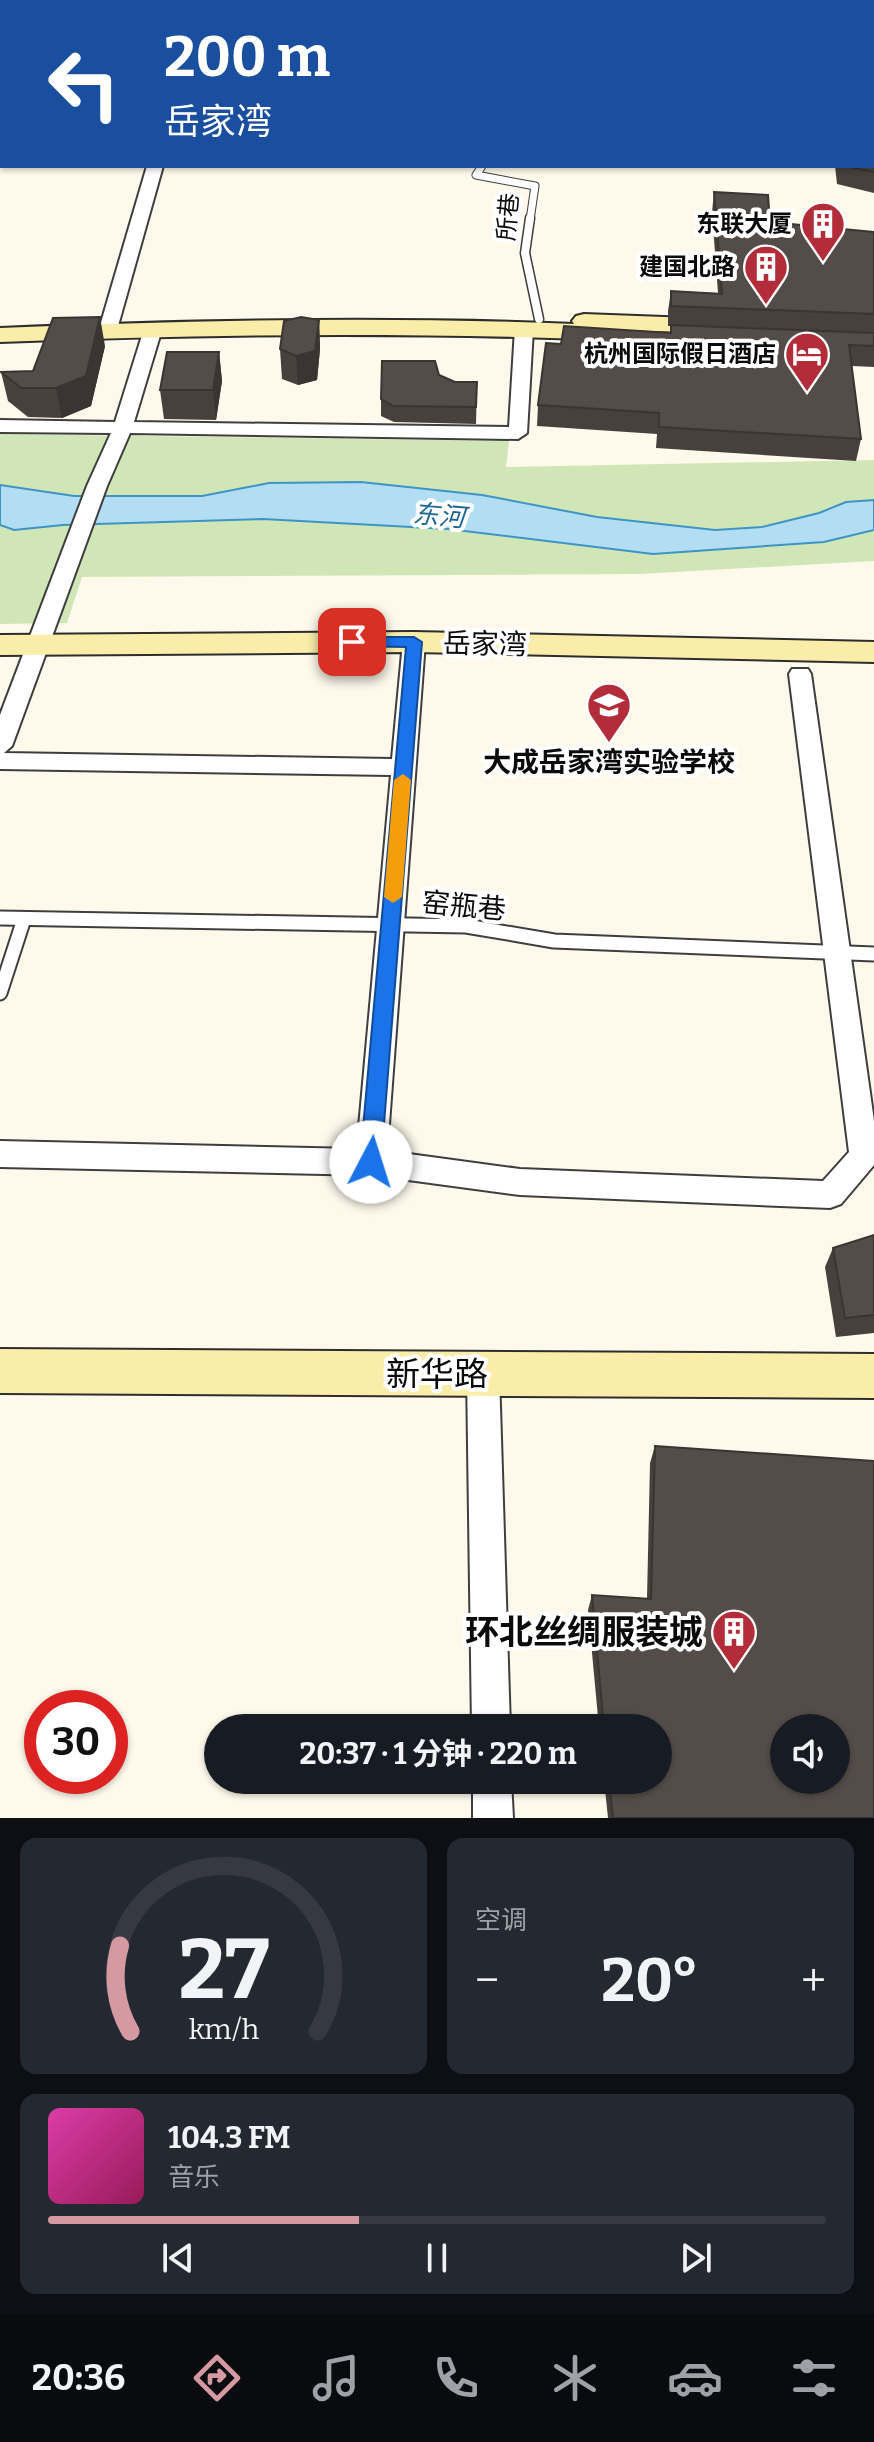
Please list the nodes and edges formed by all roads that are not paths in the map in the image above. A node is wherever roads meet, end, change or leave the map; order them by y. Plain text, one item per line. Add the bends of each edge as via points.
1 (154, 168) edge
2 (481, 168) edge
3 (0, 321) edge
4 (532, 324) junction
5 (108, 326) junction
6 (153, 329) junction
7 (739, 333) edge
8 (0, 335) edge
9 (0, 426) edge
10 (122, 429) junction
11 (414, 642) junction
12 (40, 643) junction
13 (0, 645) edge
14 (874, 652) edge
15 (800, 674) dead end
16 (0, 746) edge
17 (0, 761) edge
18 (404, 767) junction
19 (0, 918) edge
20 (24, 919) junction
21 (391, 925) junction
22 (837, 952) junction
23 (874, 954) edge
24 (0, 993) edge
25 (0, 1154) edge
26 (371, 1162) junction
27 (0, 1371) edge
28 (483, 1374) junction
29 (874, 1376) edge
30 (491, 1714) edge
31 (492, 1794) edge
32 (493, 1818) edge

1 - 5 street
2 - 4 lane, 所巷 via 476,175 535,186 525,253
3 - 5 main road
4 - 5 main road
4 - 6 main road
4 - 7 main road
4 - 10 street via 518,433
5 - 6 main road
5 - 8 main road
6 - 10 street
9 - 10 street
10 - 12 street
11 - 12 main road, 岳家湾
11 - 14 main road, 岳家湾
11 - 18 street
12 - 13 main road, 岳家湾
12 - 16 street
15 - 22 street
17 - 18 street
18 - 21 street
19 - 20 lane, 窑瓶巷
20 - 21 lane, 窑瓶巷
20 - 24 lane
21 - 22 lane, 窑瓶巷 via 466,926 554,941
21 - 26 street
22 - 23 lane, 窑瓶巷
22 - 26 street via 864,1155 830,1195 520,1182
25 - 26 street
27 - 28 main road, 新华路
28 - 29 main road, 新华路
28 - 30 street
31 - 32 street

